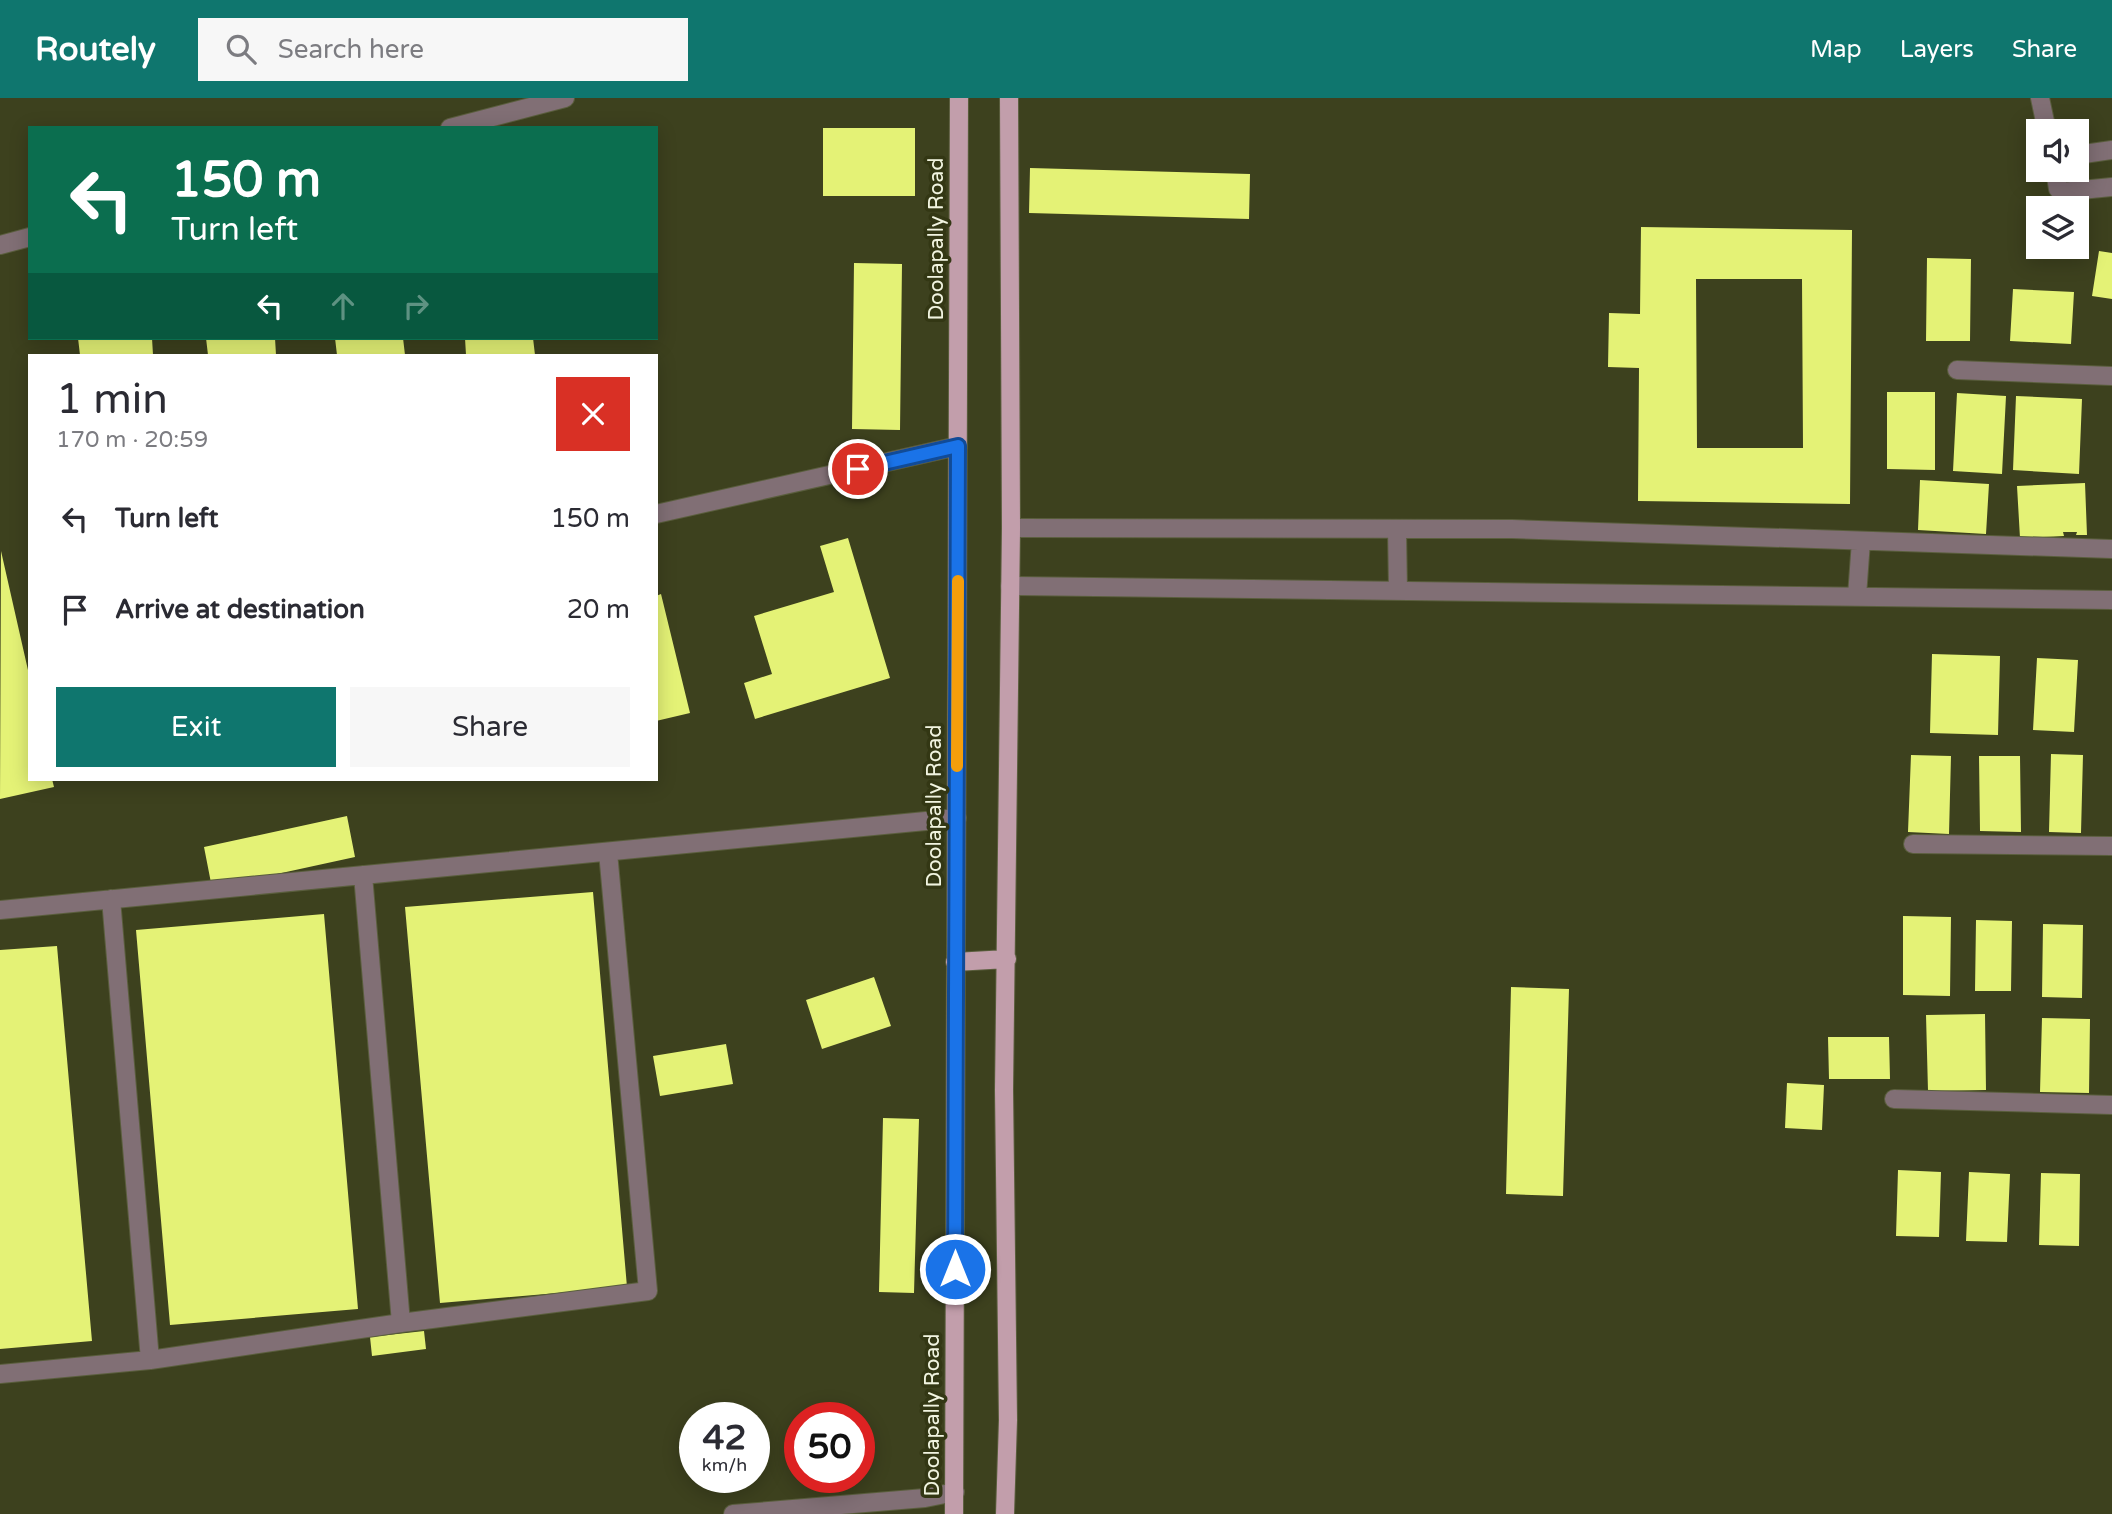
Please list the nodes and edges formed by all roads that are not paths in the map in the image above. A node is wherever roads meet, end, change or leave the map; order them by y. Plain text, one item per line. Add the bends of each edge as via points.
1 (565, 98) edge
2 (959, 98) edge
3 (1009, 98) edge
4 (2040, 98) edge
5 (2044, 119) edge
6 (458, 126) edge
7 (2112, 150) edge
8 (2089, 153) edge
9 (2057, 182) edge
10 (2112, 187) edge
11 (28, 238) edge
12 (0, 245) edge
13 (1957, 370) dead end
14 (2112, 376) edge
15 (958, 446) junction
16 (658, 514) edge
17 (1011, 528) junction
18 (1397, 529) junction
19 (1861, 541) junction
20 (2112, 549) edge
21 (1010, 586) junction
22 (1398, 591) junction
23 (1857, 596) junction
24 (2112, 600) edge
25 (957, 818) junction
26 (1913, 844) dead end
27 (2112, 846) edge
28 (608, 852) junction
29 (363, 875) junction
30 (111, 899) junction
31 (0, 909) edge
32 (1007, 960) junction
33 (955, 962) junction
34 (1894, 1099) dead end
35 (2112, 1105) edge
36 (401, 1323) junction
37 (150, 1360) junction
38 (0, 1374) edge
39 (955, 1492) junction
40 (733, 1514) edge
41 (954, 1514) edge
42 (1005, 1514) edge

1 - 6 street
2 - 15 main road, Doolapally Road
3 - 17 main road
4 - 5 street
7 - 8 street
9 - 10 street via 2061,192
11 - 12 street
13 - 14 street
15 - 16 street
15 - 25 main road, Doolapally Road
17 - 18 street
17 - 21 main road
18 - 19 street
18 - 22 street
19 - 20 street
19 - 23 street
21 - 22 street
21 - 32 main road
22 - 23 street
23 - 24 street
25 - 28 street
25 - 33 main road, Doolapally Road
26 - 27 street
28 - 29 street
28 - 36 street via 648,1291
29 - 30 street
29 - 36 street
30 - 31 street
30 - 37 street
32 - 33 main road
32 - 42 main road
33 - 39 main road, Doolapally Road
34 - 35 street
36 - 37 street
37 - 38 street
39 - 40 street
39 - 41 main road, Doolapally Road

